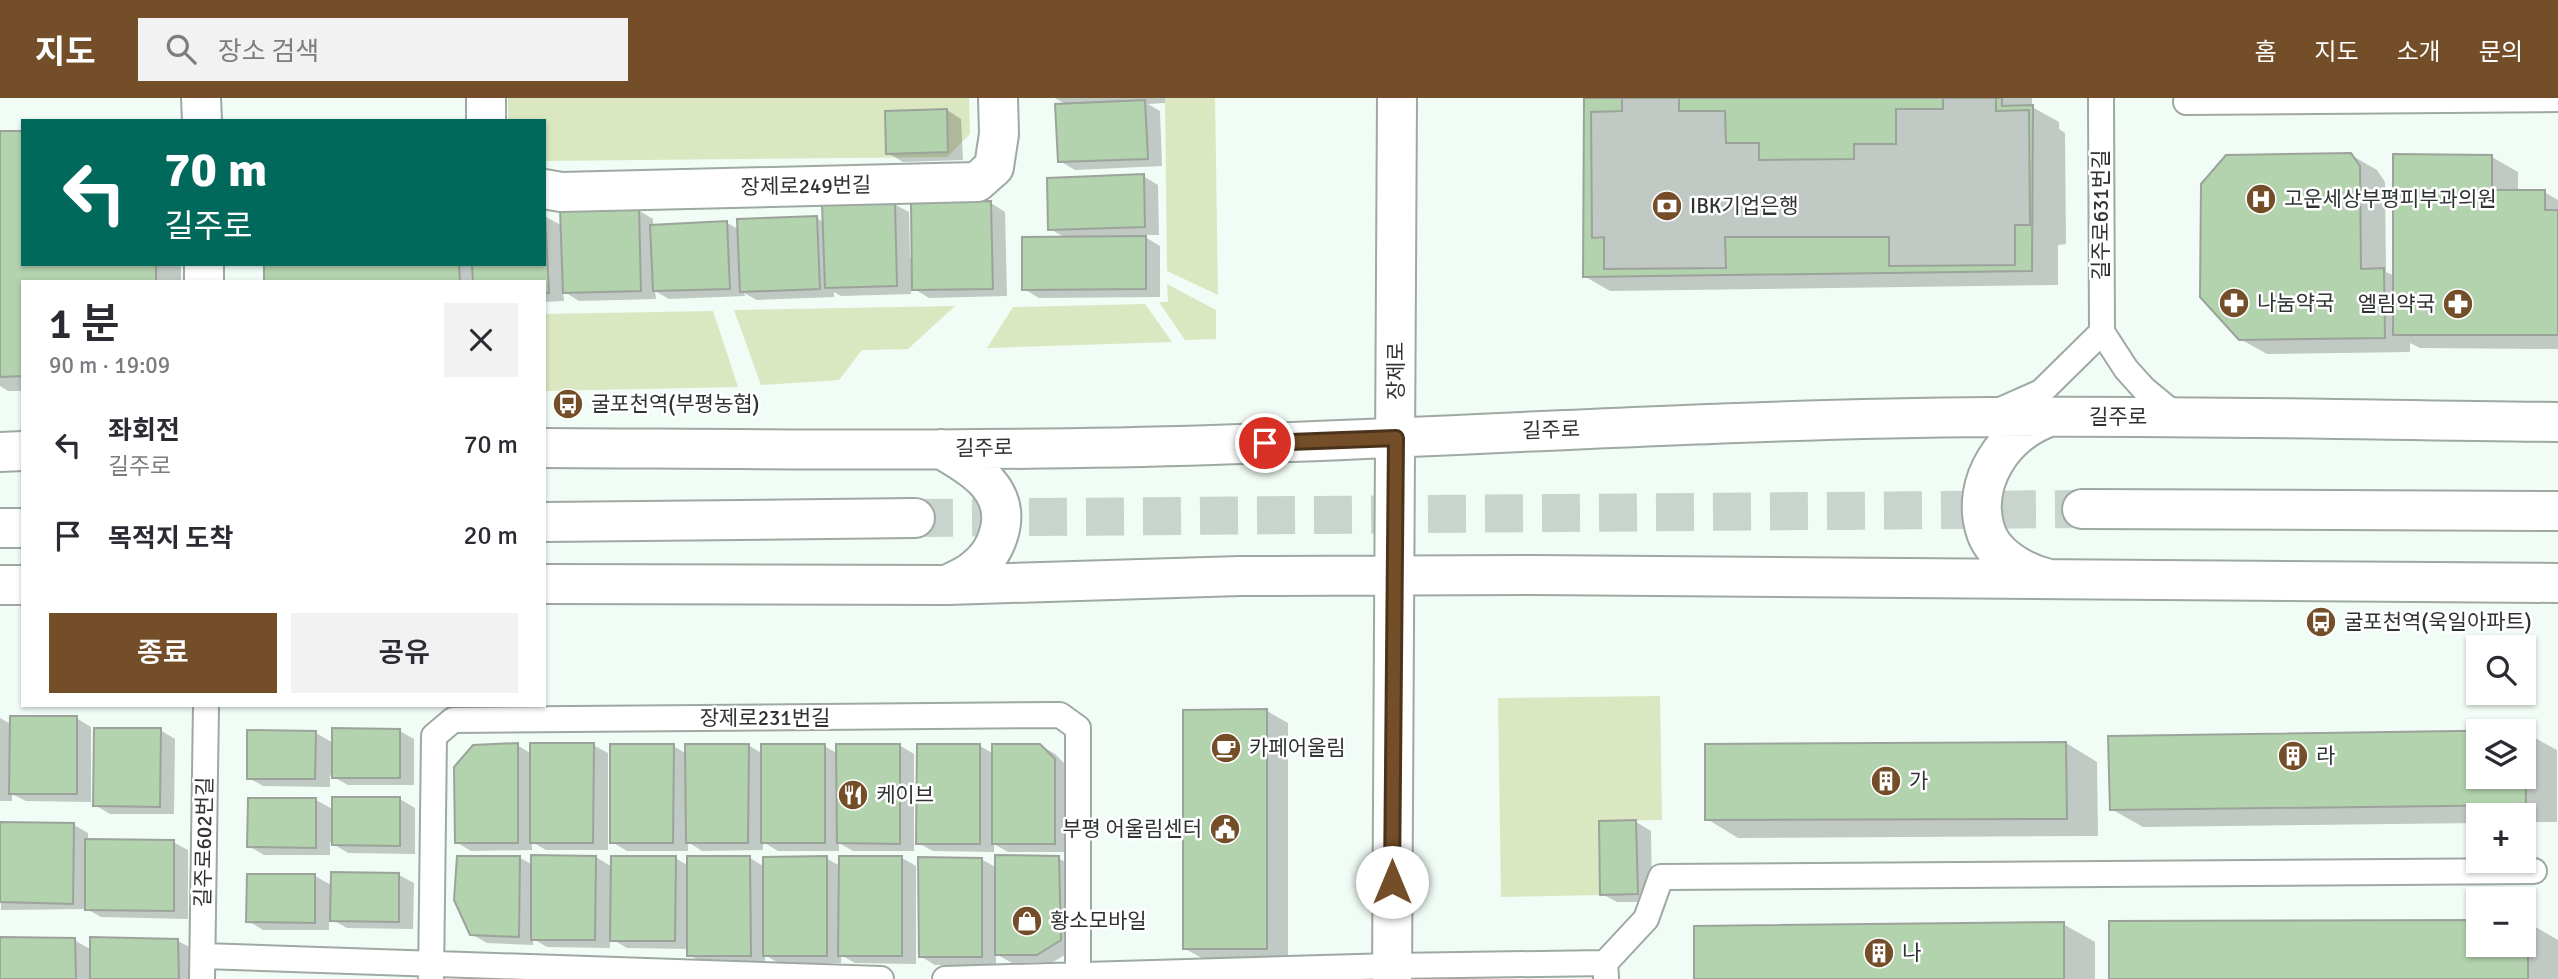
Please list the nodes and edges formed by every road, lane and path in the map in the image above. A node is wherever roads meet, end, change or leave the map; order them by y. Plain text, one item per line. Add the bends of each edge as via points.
1 (201, 98) edge
2 (486, 98) edge
3 (998, 98) edge
4 (1397, 98) edge
5 (2101, 98) edge
6 (2558, 99) edge
7 (2186, 102) dead end
8 (202, 119) edge
9 (485, 119) edge
10 (546, 189) edge
11 (2102, 332) junction
12 (2051, 416) junction
13 (1986, 417) junction
14 (2178, 417) junction
15 (2558, 422) edge
16 (1396, 438) junction
17 (546, 448) edge
18 (941, 449) junction
19 (21, 451) edge
20 (0, 452) edge
21 (2082, 509) tunnel mouth
22 (2558, 511) edge
23 (915, 517) tunnel mouth
24 (546, 522) edge
25 (0, 528) edge
26 (21, 528) edge
27 (1394, 576) junction
28 (2053, 580) junction
29 (2558, 583) edge
30 (546, 584) edge
31 (0, 585) edge
32 (21, 585) edge
33 (947, 585) junction
34 (206, 707) edge
35 (2466, 871) edge
36 (202, 967) edge
37 (432, 971) edge
38 (1606, 971) edge
39 (1392, 972) edge
40 (736, 976) edge
41 (1078, 977) edge
42 (881, 979) edge
43 (945, 979) edge

1 - 8 main road
2 - 9 main road
3 - 10 main road, 장제로249번길 via 994,167 977,182
4 - 16 main road, 장제로
5 - 11 lane, 길주로631번길
6 - 7 lane
11 - 13 lane via 2041,392
11 - 14 lane via 2126,369
12 - 13 main road, 길주로
12 - 14 main road, 길주로
12 - 28 main road via 2020,430 2002,449 1986,482 1983,509 1985,530 2000,553 2022,569
13 - 16 main road, 길주로
14 - 15 main road, 길주로
16 - 18 main road, 길주로
16 - 27 main road, 장제로
17 - 18 main road, 길주로
18 - 33 main road via 981,476 1001,505 993,552 974,570
19 - 20 main road
21 - 22 main road
23 - 24 main road
25 - 26 main road
27 - 28 main road
27 - 33 main road
27 - 39 main road, 장제로
28 - 29 main road
30 - 33 main road
31 - 32 main road
34 - 36 lane, 길주로602번길
35 - 38 lane via 1661,877 1646,919
36 - 37 lane
37 - 40 lane
37 - 41 lane, 장제로231번길 via 434,736 453,720 1060,715 1078,727
38 - 39 lane
39 - 41 lane
40 - 42 lane
41 - 43 lane

